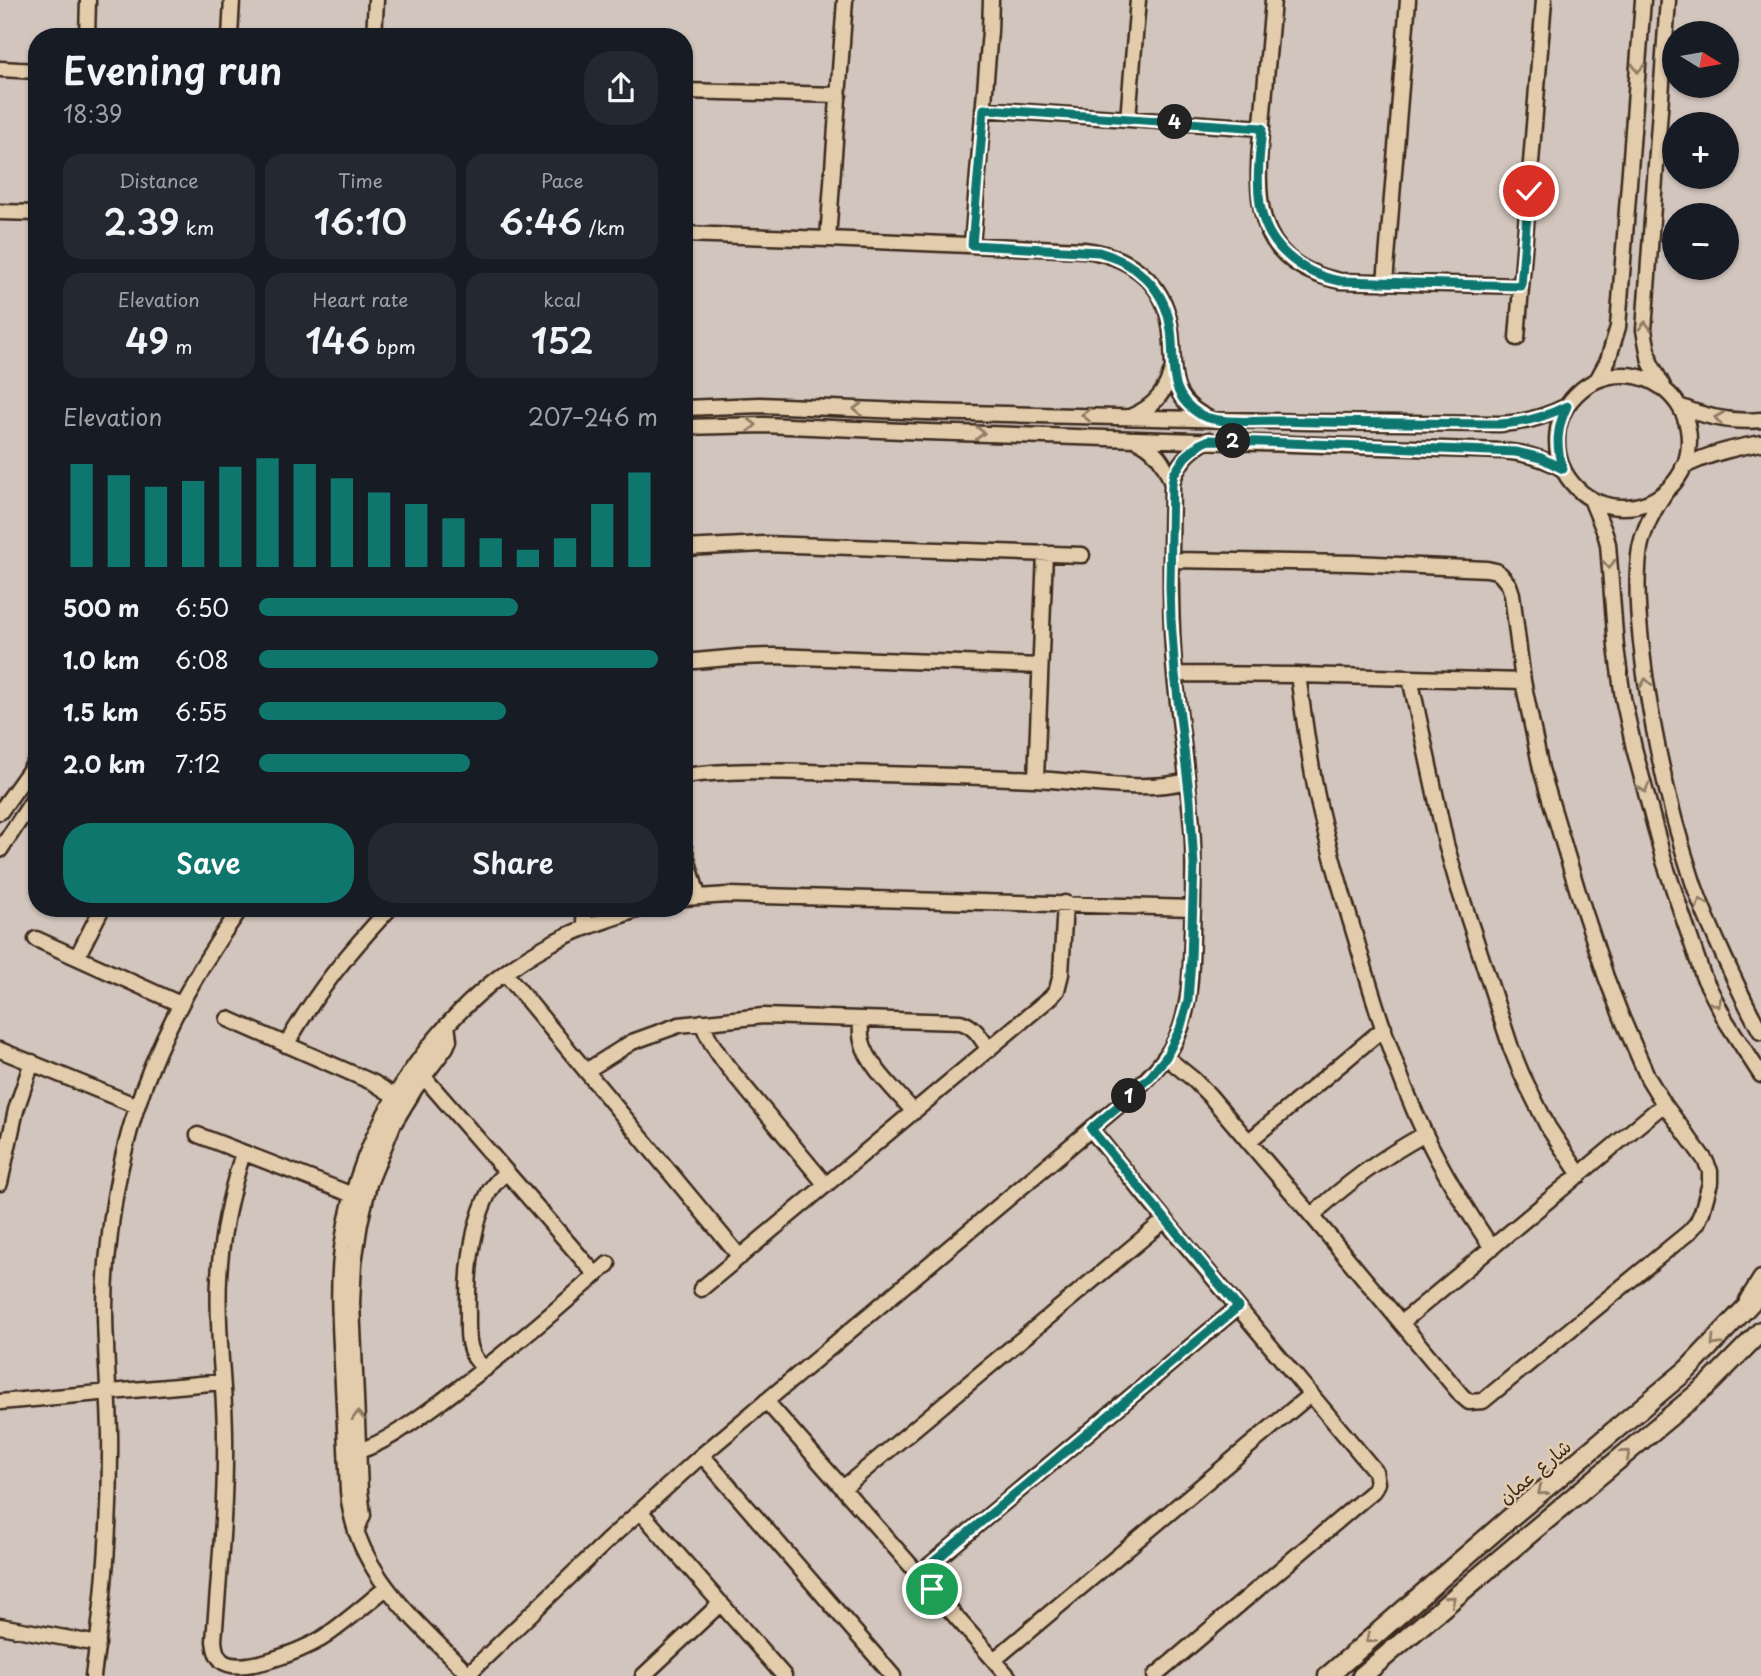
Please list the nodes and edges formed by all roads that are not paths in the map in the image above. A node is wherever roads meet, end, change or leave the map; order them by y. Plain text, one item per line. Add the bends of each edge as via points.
1 (88, 0) edge
2 (232, 0) edge
3 (376, 0) edge
4 (845, 0) edge
5 (991, 0) edge
6 (1138, 0) edge
7 (1273, 0) edge
8 (1408, 0) edge
9 (1544, 0) edge
10 (1643, 0) edge
11 (1668, 0) edge
12 (87, 28) edge
13 (230, 28) edge
14 (374, 28) edge
15 (0, 69) edge
16 (28, 71) edge
17 (693, 90) edge
18 (839, 95) junction
19 (984, 109) junction
20 (1128, 119) junction
21 (1262, 128) junction
22 (0, 212) edge
23 (28, 214) edge
24 (693, 234) edge
25 (828, 239) junction
26 (972, 245) junction
27 (1385, 283) junction
28 (1521, 286) junction
29 (1517, 338) dead end
30 (1172, 368) junction
31 (1597, 380) junction
32 (1665, 390) junction
33 (1567, 406) junction
34 (1679, 406) junction
35 (693, 408) edge
36 (1130, 416) junction
37 (1210, 419) junction
38 (1761, 420) edge
39 (693, 427) edge
40 (1130, 438) junction
41 (1209, 440) junction
42 (1761, 443) edge
43 (1683, 467) junction
44 (1563, 469) junction
45 (1172, 484) junction
46 (1666, 491) junction
47 (1591, 499) junction
48 (693, 548) edge
49 (1045, 553) junction
50 (1082, 555) dead end
51 (1171, 560) junction
52 (693, 661) edge
53 (1040, 666) junction
54 (1175, 674) junction
55 (1298, 675) junction
56 (1410, 678) junction
57 (1523, 681) junction
58 (28, 773) edge
59 (693, 775) edge
60 (1036, 779) junction
61 (1187, 781) junction
62 (28, 808) edge
63 (0, 812) edge
64 (0, 850) edge
65 (693, 897) edge
66 (1065, 903) junction
67 (1193, 908) junction
68 (97, 917) edge
69 (234, 917) edge
70 (382, 917) edge
71 (584, 917) edge
72 (616, 917) edge
73 (587, 927) junction
74 (36, 939) dead end
75 (77, 957) junction
76 (505, 974) junction
77 (180, 1004) junction
78 (228, 1019) dead end
79 (861, 1019) junction
80 (702, 1022) junction
81 (447, 1025) junction
82 (1384, 1028) junction
83 (1761, 1032) edge
84 (286, 1045) junction
85 (0, 1050) edge
86 (989, 1050) junction
87 (1166, 1057) junction
88 (32, 1062) junction
89 (586, 1071) junction
90 (1761, 1075) edge
91 (423, 1076) junction
92 (396, 1097) junction
93 (1664, 1104) junction
94 (137, 1105) junction
95 (914, 1112) junction
96 (1091, 1129) junction
97 (1425, 1134) junction
98 (198, 1135) dead end
99 (1249, 1141) junction
100 (243, 1153) junction
101 (506, 1172) junction
102 (1580, 1175) junction
103 (0, 1184) edge
104 (826, 1185) junction
105 (353, 1195) junction
106 (1311, 1216) junction
107 (1165, 1220) junction
108 (1492, 1248) junction
109 (740, 1257) junction
110 (608, 1264) dead end
111 (596, 1275) junction
112 (1761, 1278) edge
113 (701, 1289) dead end
114 (1761, 1292) edge
115 (1238, 1307) junction
116 (1739, 1317) junction
117 (1401, 1323) junction
118 (1761, 1331) edge
119 (485, 1369) junction
120 (222, 1382) junction
121 (109, 1393) junction
122 (1311, 1394) junction
123 (766, 1401) junction
124 (0, 1402) edge
125 (359, 1451) junction
126 (702, 1455) junction
127 (843, 1488) junction
128 (640, 1511) junction
129 (356, 1532) junction
130 (919, 1574) junction
131 (386, 1588) junction
132 (720, 1603) junction
133 (0, 1626) edge
134 (98, 1644) junction
135 (994, 1660) junction
136 (467, 1675) edge
137 (93, 1676) edge
138 (643, 1676) edge
139 (784, 1676) edge
140 (893, 1676) edge
141 (1008, 1676) edge
142 (1155, 1676) edge
143 (1328, 1676) edge
144 (1362, 1676) edge

1 - 12 street
2 - 13 street
3 - 14 street
4 - 18 street
5 - 19 street
6 - 20 street
7 - 21 street
8 - 27 street
9 - 28 street
10 -> 31 street via 1618,327
32 -> 11 street via 1650,362 1644,331
15 - 16 street
17 - 18 street
18 - 25 street
19 - 20 street
19 - 26 street
20 - 21 street
21 - 27 street via 1260,206 1264,222 1282,250 1323,278
22 - 23 street
24 - 25 street
25 - 26 street
26 - 30 street via 1084,250 1127,263 1150,282 1166,309
27 - 28 street
28 - 29 street
30 - 36 street via 1154,403
30 - 37 street via 1174,382 1188,405
31 - 32 street via 1632,375
31 - 33 street
32 - 34 street
33 - 37 street via 1528,421 1507,423
33 - 44 street via 1558,430
38 -> 34 street via 1717,418
34 - 43 street via 1689,443
36 -> 35 street via 760,405
36 - 37 street
39 -> 40 street via 764,425
40 - 41 street
40 - 45 street via 1154,451
41 - 44 street via 1516,452
41 - 45 street via 1185,457
42 - 43 street via 1713,453
43 - 46 street
44 - 47 street
45 - 51 street
46 - 47 street via 1630,506 1610,506
83 -> 46 street via 1693,883 1655,740 1641,640 1639,558 1650,518
47 -> 90 street via 1608,544 1625,710 1664,861 1703,976
48 - 49 street via 764,544
49 - 50 street
49 - 53 street
51 - 54 street
51 - 57 street via 1492,569 1505,579 1512,594
52 - 53 street via 774,656
53 - 60 street
54 - 55 street
54 - 61 street
55 - 56 street
55 - 82 street via 1324,828
56 - 57 street
56 - 102 street via 1446,844 1511,1048 1548,1127
57 - 93 street via 1541,769 1591,936 1644,1070
58 - 63 street
59 - 60 street via 777,770
60 - 61 street via 1146,786
61 - 67 street
62 - 64 street
65 - 66 street
66 - 67 street
66 - 86 street via 1062,974 1057,990
67 - 87 street via 1188,1001
68 - 75 street
69 - 77 street
70 - 84 street via 323,986
71 - 73 street
72 - 73 street
73 - 76 street
74 - 75 street
75 - 77 street
76 - 81 street
76 - 89 street
77 - 94 street
78 - 84 street
79 - 80 street via 763,1016
79 - 86 street via 960,1022 971,1026
79 - 95 street via 866,1052
80 - 89 street via 655,1033
80 - 104 street via 728,1067
81 - 91 street via 449,1040
81 - 92 street
82 - 97 street
82 - 99 street
84 - 92 street
85 - 88 street
86 - 95 street
87 - 96 street
87 - 99 street via 1209,1095
88 - 94 street
88 - 103 street
89 - 109 street
91 - 101 street
125 -> 91 street via 352,1303 356,1243 376,1165
92 - 105 street
93 - 102 street
93 - 117 street via 1710,1171 1702,1212 1689,1232 1483,1401 1469,1402 1462,1396
94 - 121 street via 108,1243
95 - 104 street
96 - 107 street
96 - 123 street
97 - 106 street via 1365,1170
97 - 108 street
98 - 100 street
99 - 106 street
100 - 105 street
100 - 120 street via 231,1191 219,1279
101 - 111 street
101 - 119 street via 489,1191 469,1268 468,1338 475,1360
102 - 108 street
104 - 109 street
105 - 129 street via 342,1248 339,1301 349,1503
106 - 117 street
107 - 115 street
107 - 127 street
108 - 117 street
109 - 113 street
110 - 111 street
111 - 119 street
112 - 116 street
114 - 116 main road, شارع عمان
115 - 122 street
115 - 130 street
116 -> 143 main road, شارع عمان via 1688,1368
144 -> 118 main road via 1710,1383
119 - 125 street via 396,1434
120 - 121 street
120 - 131 street via 225,1485 214,1641 220,1660 247,1665 285,1656 336,1628
121 - 124 street
121 - 134 street via 106,1570
122 - 135 street
122 - 142 street via 1375,1471 1375,1487
123 - 126 street
123 - 127 street
125 - 129 street via 363,1515
126 - 128 street
126 - 140 street
127 - 130 street
128 - 132 street
128 - 136 street
129 - 131 street
130 - 135 street
131 - 136 street
132 - 138 street
132 - 139 street
133 - 134 street
134 - 137 street
135 - 141 street

